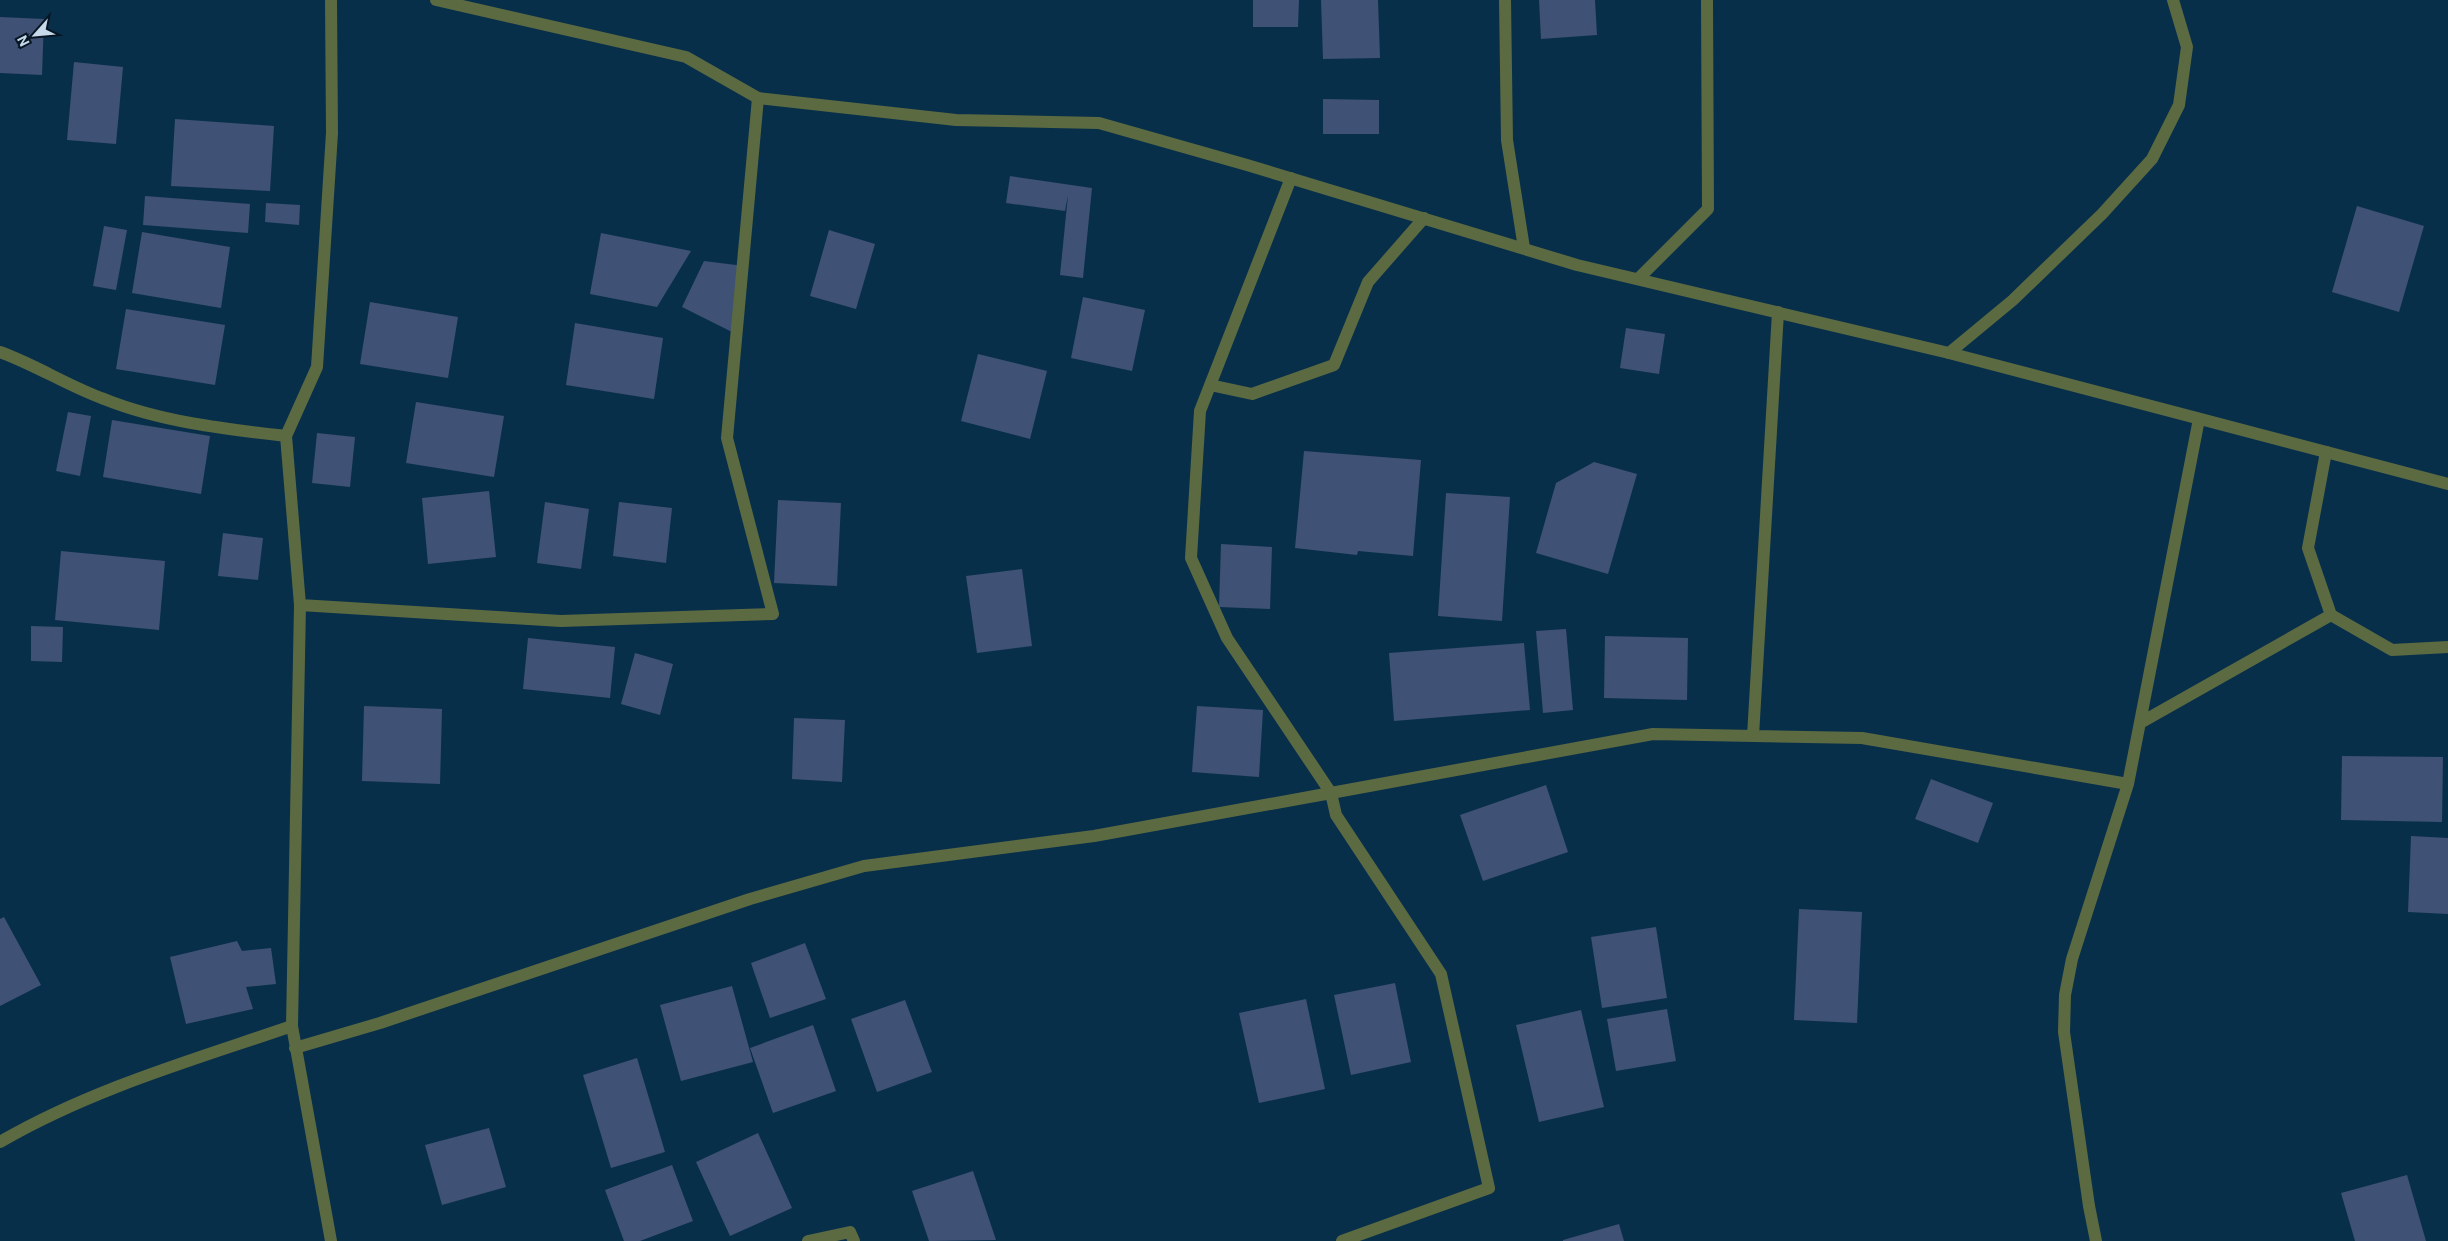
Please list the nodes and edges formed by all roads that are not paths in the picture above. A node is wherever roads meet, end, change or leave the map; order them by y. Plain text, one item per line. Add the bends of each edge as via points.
1 (331, 0) edge
2 (436, 0) edge
3 (1505, 0) edge
4 (1707, 0) edge
5 (2172, 0) edge
6 (758, 98) junction
7 (1291, 178) junction
8 (1424, 218) junction
9 (1524, 248) junction
10 (1638, 279) junction
11 (1778, 312) junction
12 (0, 352) edge
13 (1949, 353) junction
14 (1210, 385) junction
15 (2199, 419) junction
16 (286, 436) junction
17 (2326, 452) junction
18 (2448, 484) edge
19 (300, 605) junction
20 (2331, 615) junction
21 (2448, 647) edge
22 (2140, 723) junction
23 (1753, 736) junction
24 (2128, 784) junction
25 (1332, 794) junction
26 (292, 1026) junction
27 (295, 1048) junction
28 (0, 1142) edge
29 (331, 1241) edge
30 (808, 1241) edge
31 (854, 1241) edge
32 (1342, 1241) edge
33 (2096, 1241) edge

1 - 16 street via 332,133 317,367
2 - 6 street via 686,57
3 - 9 street via 1507,140
4 - 10 street via 1708,209
5 - 13 street via 2187,48 2179,105 2152,159 2102,214 2013,300
6 - 7 street via 956,120 1099,123
6 - 19 street via 727,438 773,614 561,621
7 - 8 street
7 - 14 street
8 - 9 street
8 - 14 street via 1368,282 1334,365 1252,394
9 - 10 street
10 - 11 street
11 - 13 street
11 - 23 street
12 - 16 street via 104,399 171,419
13 - 15 street
14 - 25 street via 1200,411 1191,558 1227,638
15 - 17 street
15 - 22 street
16 - 19 street
17 - 18 street
17 - 20 street via 2308,548
19 - 26 street
20 - 21 street via 2392,650
20 - 22 street
22 - 24 street
23 - 24 street via 1862,738
23 - 25 street via 1653,734
24 - 33 street via 2072,959 2065,995 2064,1032
25 - 27 street via 1094,836 864,866 750,899 389,1020
25 - 32 street via 1336,815 1441,974 1488,1188
26 - 27 street
26 - 28 street via 117,1086 41,1118
27 - 29 street
30 - 31 street via 850,1232

